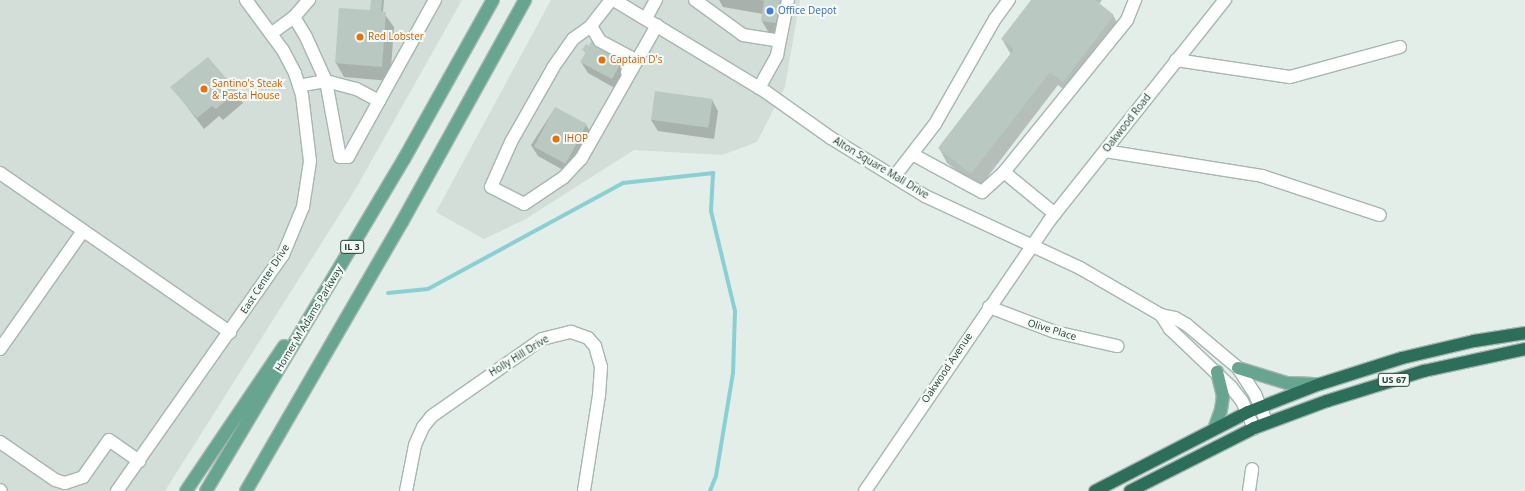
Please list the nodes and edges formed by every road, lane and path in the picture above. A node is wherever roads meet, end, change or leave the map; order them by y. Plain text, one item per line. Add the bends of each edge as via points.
1 (246, 0) edge
2 (309, 0) edge
3 (435, 0) edge
4 (487, 0) edge
5 (493, 0) edge
6 (525, 0) edge
7 (534, 0) edge
8 (613, 0) edge
9 (656, 0) edge
10 (695, 0) edge
11 (788, 0) edge
12 (1009, 0) edge
13 (1135, 0) edge
14 (1225, 0) edge
15 (294, 17) junction
16 (646, 18) junction
17 (481, 22) junction
18 (657, 25) junction
19 (591, 26) junction
20 (272, 33) junction
21 (506, 34) junction
22 (780, 41) junction
23 (1400, 47) dead end
24 (1176, 60) junction
25 (326, 81) junction
26 (299, 86) junction
27 (759, 88) junction
28 (619, 92) junction
29 (379, 101) junction
30 (1104, 151) junction
31 (912, 154) junction
32 (404, 159) junction
33 (1004, 172) junction
34 (0, 173) edge
35 (894, 177) junction
36 (1055, 214) junction
37 (1380, 216) dead end
38 (83, 231) junction
39 (1033, 248) junction
40 (989, 307) junction
41 (1161, 315) junction
42 (230, 332) junction
43 (1525, 333) edge
44 (1117, 346) dead end
45 (0, 349) edge
46 (1525, 349) edge
47 (1238, 368) junction
48 (1217, 372) junction
49 (1320, 384) junction
50 (1261, 406) junction
51 (1248, 412) junction
52 (1268, 423) junction
53 (1254, 428) junction
54 (1214, 429) junction
55 (0, 442) edge
56 (139, 461) junction
57 (1252, 469) dead end
58 (117, 491) edge
59 (186, 491) edge
60 (206, 491) edge
61 (246, 491) edge
62 (406, 491) edge
63 (584, 491) edge
64 (865, 491) edge
65 (1095, 491) edge
66 (1130, 491) edge
67 (1248, 491) edge

1 - 20 street, East Center Drive
2 - 15 street
3 - 29 street
4 - 17 main road
5 - 17 main road, Homer M Adams Parkway / IL 3
6 - 21 main road
7 - 21 main road
8 - 16 street, Alton Square Mall Drive
8 - 19 street
9 - 16 street
10 - 22 street via 743,35
11 - 22 street
12 - 31 street via 935,124
13 - 33 street via 1127,20
14 - 24 street, Oakwood Road
15 - 20 street
15 - 25 street
16 - 18 street, Alton Square Mall Drive
17 - 32 main road, Homer M Adams Parkway / IL 3
18 - 27 street, Alton Square Mall Drive
18 - 28 street
19 - 28 street via 600,41 630,57 631,63
19 - 28 street via 572,39 553,68 511,142 491,186 524,204 564,177 581,159
20 - 26 street, East Center Drive via 290,62
21 - 61 main road via 402,222
22 - 27 street via 770,71
23 - 24 street via 1290,77
24 - 30 street, Oakwood Road
25 - 26 street
25 - 29 street via 356,88
25 - 29 street via 340,157 348,157
26 - 42 street, East Center Drive via 307,121 310,161 303,207 283,255
27 - 35 street, Alton Square Mall Drive via 831,138
30 - 36 street, Oakwood Road
30 - 37 street via 1262,176
31 - 33 street via 982,192
31 - 35 street
32 - 59 main road via 289,339
32 - 60 main road, Homer M Adams Parkway / IL 3
33 - 36 street
34 - 38 street
35 - 39 street, Alton Square Mall Drive via 925,196
36 - 39 street, Oakwood Road
38 - 42 street
38 - 45 street
39 - 40 street, Oakwood Avenue
39 - 41 street, Alton Square Mall Drive via 1080,268
40 - 44 street, Olive Place via 1055,332
40 - 64 street, Oakwood Avenue
41 - 47 street, Alton Square Mall Drive via 1175,318 1187,325
41 - 48 street, Alton Square Mall Drive via 1170,329
42 - 56 street, East Center Drive
43 - 49 highway, US 67 via 1474,341 1402,358
46 - 52 highway, US 67 via 1374,385
47 - 49 main road via 1288,383
47 - 50 street, Alton Square Mall Drive via 1248,380
48 - 51 street, Alton Square Mall Drive
48 - 54 main road via 1223,396
49 - 50 highway, US 67
50 - 51 highway, US 67
50 - 52 street, Alton Square Mall Drive
51 - 53 street, Alton Square Mall Drive
51 - 54 highway, US 67
52 - 53 highway, US 67
53 - 66 highway, US 67
54 - 65 highway, US 67
55 - 56 street via 55,480 65,482 83,478 109,440
56 - 58 street, East Center Drive
57 - 67 street
62 - 63 street, Holly Hill Drive via 415,445 423,427 432,416 542,339 571,332 588,338 595,346 601,367

